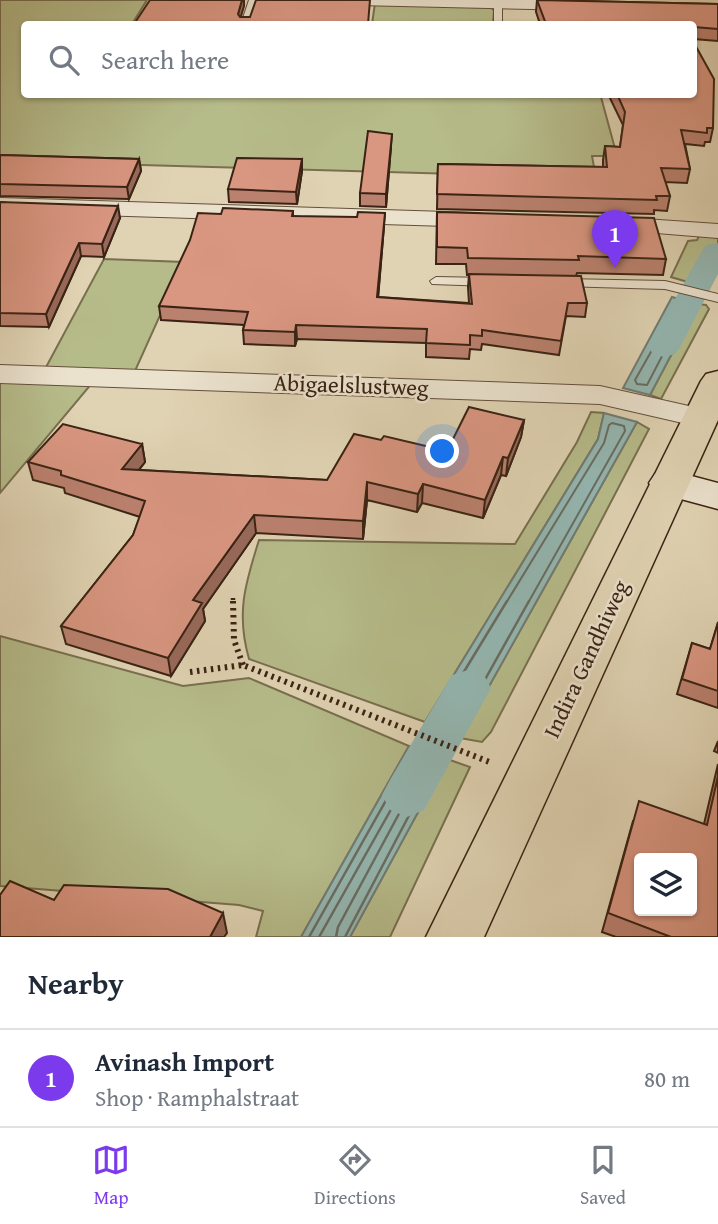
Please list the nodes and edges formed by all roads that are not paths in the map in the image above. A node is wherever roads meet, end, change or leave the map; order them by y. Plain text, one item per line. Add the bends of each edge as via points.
1 (253, 0) edge
2 (357, 0) edge
3 (498, 3) junction
4 (594, 5) edge
5 (246, 21) edge
6 (498, 21) edge
7 (0, 205) edge
8 (501, 221) edge
9 (598, 224) edge
10 (718, 230) edge
11 (436, 281) dead end
12 (503, 282) edge
13 (544, 283) edge
14 (714, 297) edge
15 (0, 374) edge
16 (709, 400) edge
17 (669, 483) junction
18 (718, 496) edge
19 (456, 937) edge

1 - 5 lane
2 - 3 street
3 - 4 street
3 - 6 lane
7 - 8 street
9 - 10 street
11 - 12 lane
13 - 14 lane via 665,285
15 - 16 street, Abigaelslustweg
16 - 17 main road, Indira Gandhiweg
17 - 18 street
17 - 19 main road, Indira Gandhiweg

